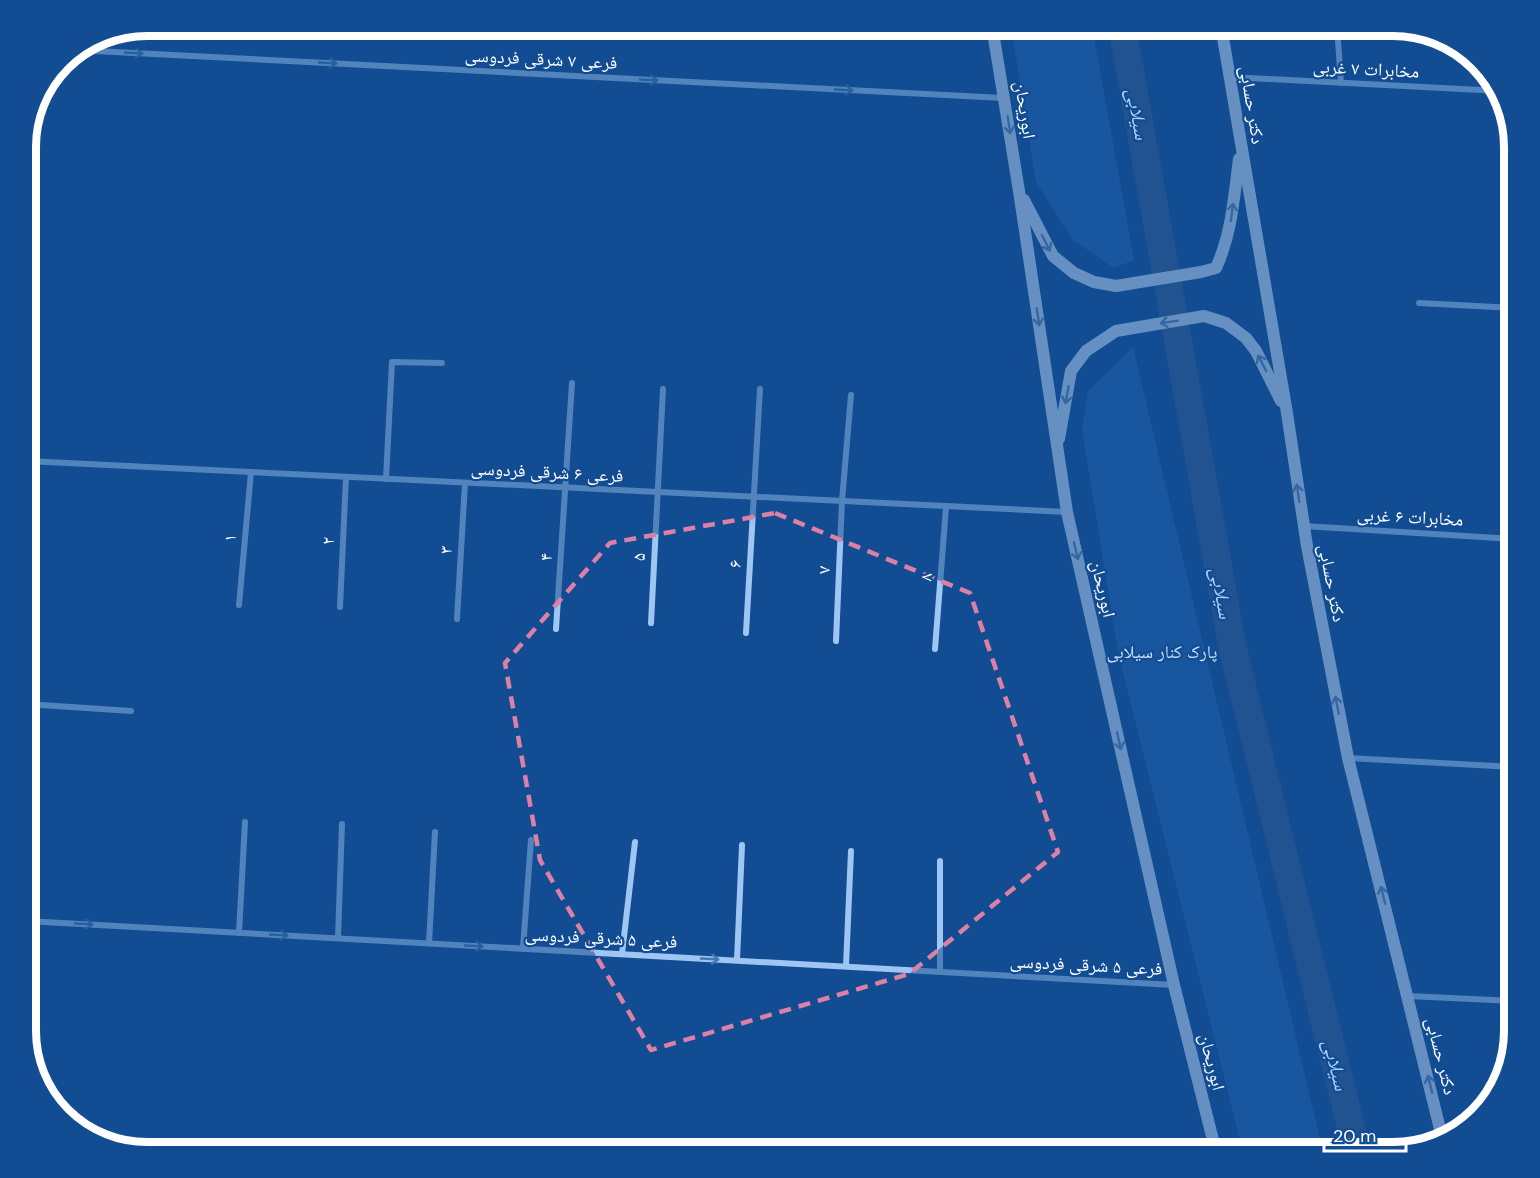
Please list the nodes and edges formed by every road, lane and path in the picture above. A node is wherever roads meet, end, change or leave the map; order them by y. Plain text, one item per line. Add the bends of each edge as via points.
1 (994, 36) edge
2 (1223, 36) edge
3 (1338, 36) edge
4 (91, 51) edge
5 (1229, 77) junction
6 (1341, 83) junction
7 (1489, 90) edge
8 (1004, 99) junction
9 (1240, 146) junction
10 (1019, 191) junction
11 (1419, 303) dead end
12 (1504, 307) edge
13 (442, 363) dead end
14 (572, 382) dead end
15 (663, 389) dead end
16 (760, 389) dead end
17 (851, 395) dead end
18 (1287, 413) junction
19 (1057, 450) junction
20 (36, 461) edge
21 (251, 472) junction
22 (346, 477) junction
23 (386, 479) junction
24 (465, 483) junction
25 (567, 488) junction
26 (657, 492) junction
27 (754, 497) junction
28 (843, 501) junction
29 (946, 507) junction
30 (1067, 512) junction
31 (1303, 526) junction
32 (1504, 537) edge
33 (239, 605) dead end
34 (340, 607) dead end
35 (457, 619) dead end
36 (651, 623) dead end
37 (556, 629) dead end
38 (746, 633) dead end
39 (836, 641) dead end
40 (935, 649) dead end
41 (36, 705) edge
42 (131, 711) dead end
43 (1348, 758) junction
44 (1504, 766) edge
45 (245, 822) dead end
46 (342, 824) dead end
47 (435, 832) dead end
48 (531, 840) dead end
49 (635, 842) dead end
50 (742, 845) dead end
51 (851, 851) dead end
52 (940, 861) dead end
53 (36, 922) edge
54 (239, 933) junction
55 (338, 938) junction
56 (429, 943) junction
57 (523, 948) junction
58 (622, 954) junction
59 (737, 960) junction
60 (846, 966) junction
61 (940, 971) junction
62 (1174, 985) junction
63 (1408, 996) junction
64 (1504, 1000) edge
65 (1441, 1131) edge
66 (1213, 1142) edge

1 - 8 main road, ابوریحان
2 - 5 main road, دکتر حسابی
3 - 6 street
4 -> 8 street, فرعی ۷ شرقی فردوسی
5 - 6 street, مخابرات ۷ غربی
5 - 9 main road, دکتر حسابی
6 - 7 street, مخابرات ۷ غربی
8 -> 10 main road, ابوریحان
10 -> 9 main road via 1053,256 1083,278 1116,286 1201,272 1216,268 1224,251
9 - 18 main road, دکتر حسابی
10 -> 19 main road, ابوریحان
11 - 12 street
13 - 23 street via 392,362
14 - 25 street
15 - 26 street
16 - 27 street
17 - 28 street
18 -> 19 main road via 1246,338 1226,323 1204,316 1116,331 1086,351 1071,371
31 -> 18 main road, دکتر حسابی
19 - 30 main road, ابوریحان
20 - 21 street, فرعی ۶ شرقی فردوسی
21 - 22 street, فرعی ۶ شرقی فردوسی
21 - 33 street, ۱
22 - 23 street, فرعی ۶ شرقی فردوسی
22 - 34 street, ۲
23 - 24 street, فرعی ۶ شرقی فردوسی
24 - 25 street, فرعی ۶ شرقی فردوسی
24 - 35 street, ۳
25 - 26 street, فرعی ۶ شرقی فردوسی
25 - 37 street, ۴
26 - 27 street, فرعی ۶ شرقی فردوسی
26 - 36 street, ۵
27 - 28 street, فرعی ۶ شرقی فردوسی
27 - 38 street, ۶
28 - 29 street, فرعی ۶ شرقی فردوسی
28 - 39 street, ۷
29 - 30 street, فرعی ۶ شرقی فردوسی
29 - 40 street, ۸
30 -> 62 main road, ابوریحان
31 - 32 street, مخابرات ۶ غربی
43 -> 31 main road, دکتر حسابی
41 - 42 street
43 - 44 street
63 -> 43 main road, دکتر حسابی
45 - 54 street
46 - 55 street
47 - 56 street
48 - 57 street
49 - 58 street
50 - 59 street
51 - 60 street
52 - 61 street
53 -> 54 street, فرعی ۵ شرقی فردوسی
54 -> 55 street, فرعی ۵ شرقی فردوسی
55 - 56 street, فرعی ۵ شرقی فردوسی
56 -> 57 street, فرعی ۵ شرقی فردوسی
57 - 58 street, فرعی ۵ شرقی فردوسی
58 -> 59 street, فرعی ۵ شرقی فردوسی
59 - 60 street, فرعی ۵ شرقی فردوسی
60 - 61 street, فرعی ۵ شرقی فردوسی
61 - 62 street, فرعی ۵ شرقی فردوسی
62 - 66 main road, ابوریحان
63 - 64 street
65 -> 63 main road, دکتر حسابی

